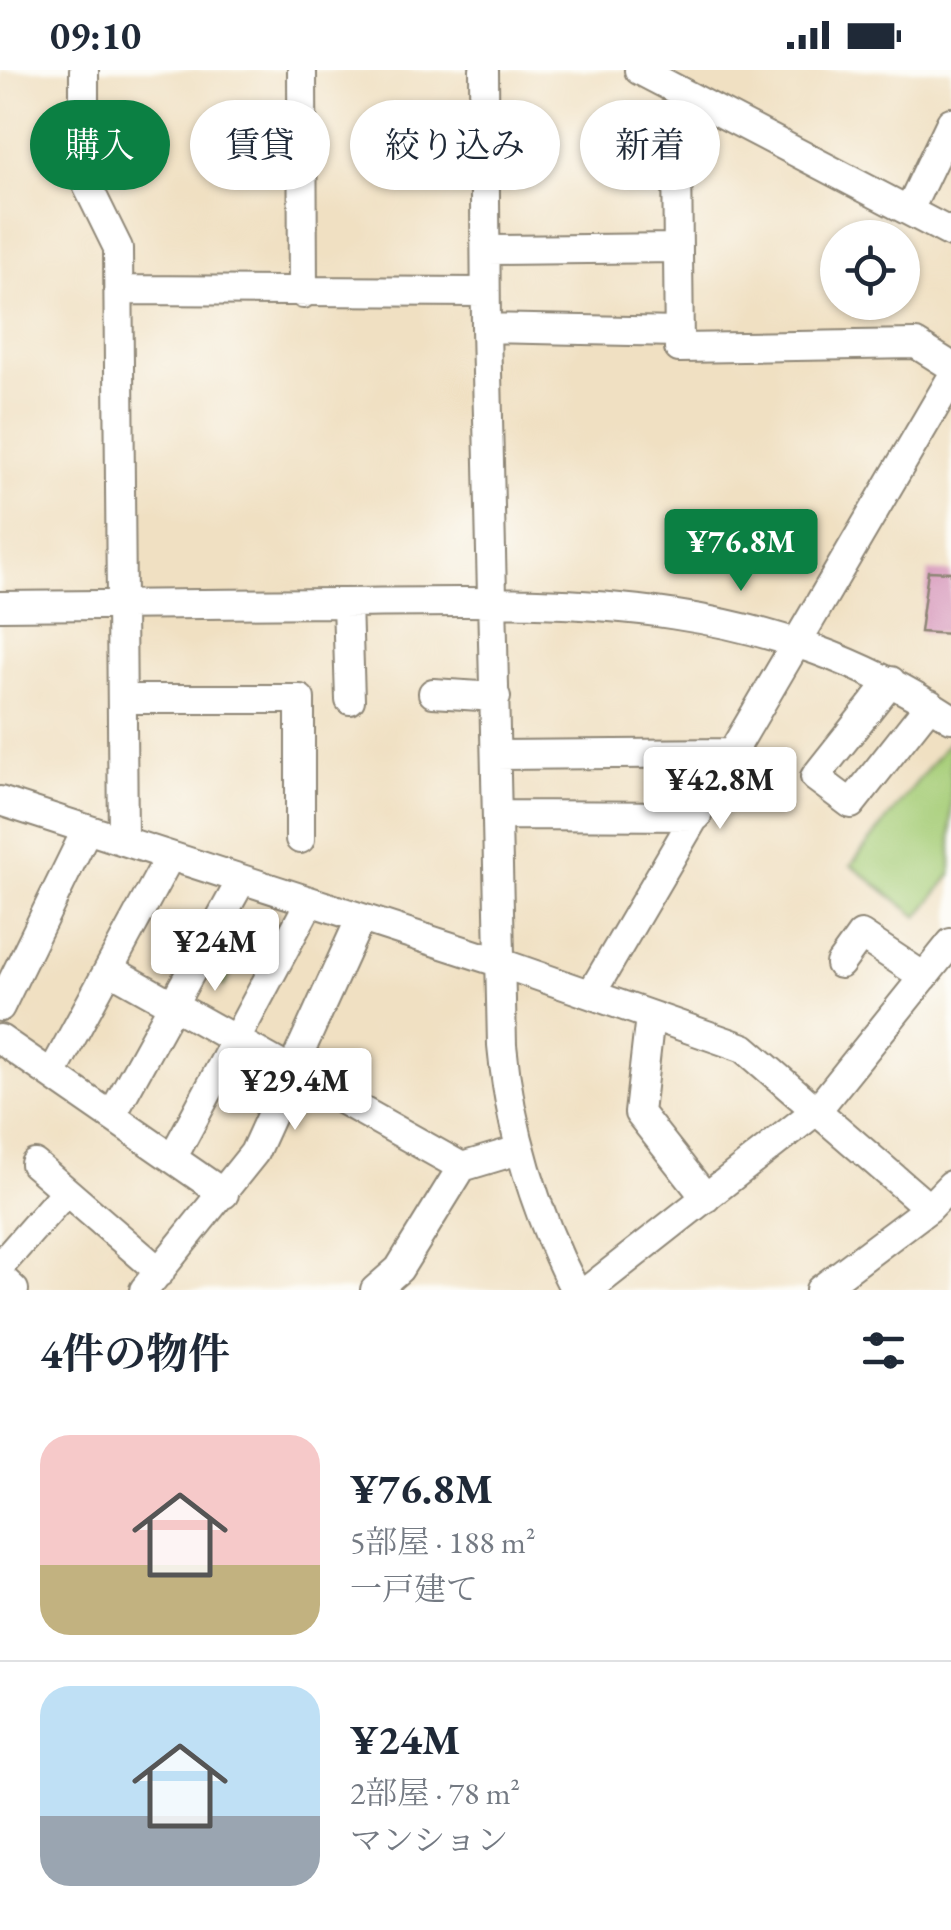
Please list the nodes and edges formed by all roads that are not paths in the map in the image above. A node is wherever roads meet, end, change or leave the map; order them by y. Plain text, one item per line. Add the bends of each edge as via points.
1 (84, 70) edge
2 (302, 70) edge
3 (484, 70) edge
4 (638, 70) edge
5 (690, 100) edge
6 (720, 116) edge
7 (951, 122) edge
8 (677, 190) edge
9 (908, 210) junction
10 (951, 233) edge
11 (678, 248) junction
12 (487, 250) junction
13 (118, 290) junction
14 (485, 292) junction
15 (303, 294) junction
16 (486, 328) junction
17 (679, 332) junction
18 (951, 366) edge
19 (951, 379) edge
20 (348, 603) junction
21 (122, 604) junction
22 (494, 605) junction
23 (0, 606) edge
24 (800, 641) junction
25 (891, 681) junction
26 (433, 692) dead end
27 (496, 696) junction
28 (124, 700) junction
29 (350, 700) dead end
30 (940, 711) edge
31 (734, 753) junction
32 (497, 754) junction
33 (0, 801) edge
34 (498, 815) junction
35 (697, 816) junction
36 (87, 829) junction
37 (300, 839) dead end
38 (124, 840) junction
39 (170, 856) junction
40 (241, 881) junction
41 (309, 903) junction
42 (360, 920) junction
43 (951, 943) edge
44 (501, 963) junction
45 (840, 964) dead end
46 (109, 969) junction
47 (924, 977) junction
48 (591, 994) junction
49 (175, 1004) junction
50 (0, 1007) edge
51 (650, 1016) junction
52 (0, 1039) edge
53 (237, 1040) junction
54 (293, 1070) junction
55 (52, 1074) junction
56 (817, 1110) junction
57 (112, 1115) junction
58 (519, 1150) junction
59 (174, 1157) junction
60 (35, 1164) dead end
61 (462, 1167) junction
62 (951, 1185) edge
63 (66, 1191) junction
64 (224, 1194) junction
65 (706, 1198) junction
66 (929, 1208) junction
67 (0, 1266) edge
68 (0, 1278) edge
69 (152, 1281) edge
70 (383, 1287) edge
71 (833, 1287) edge
72 (13, 1290) edge
73 (575, 1290) edge
74 (588, 1290) edge

1 - 13 street via 84,180 118,248
2 - 15 street
3 - 12 street
4 - 5 street
6 - 9 street
7 - 9 street
8 - 11 street
9 - 10 street
11 - 12 street
11 - 17 street
12 - 14 street
13 - 15 street
13 - 21 street
14 - 15 street
14 - 16 street
16 - 17 street
16 - 22 street
17 - 18 street via 679,348 916,344
19 - 24 street
20 - 21 street
20 - 22 street
20 - 29 street
21 - 23 street
21 - 28 street
22 - 24 street via 639,607
22 - 27 street
24 - 25 street
24 - 31 street
25 - 30 street
25 - 30 street via 815,777 851,804
26 - 27 street
27 - 32 street
28 - 37 street via 300,698
28 - 38 street
31 - 32 street
31 - 35 street
32 - 34 street
33 - 36 street
34 - 35 street
34 - 44 street
35 - 48 street
36 - 38 street
36 - 50 street
38 - 39 street
39 - 40 street
39 - 46 street
40 - 41 street
40 - 49 street
41 - 42 street
41 - 53 street
42 - 44 street
42 - 54 street
43 - 47 street
44 - 48 street
44 - 58 street via 506,1092
45 - 47 street via 861,936
46 - 49 street
46 - 55 street
47 - 56 street
48 - 51 street
49 - 53 street
49 - 57 street
51 - 56 street via 744,1048
51 - 65 street via 639,1114
52 - 55 street
53 - 54 street
53 - 59 street
54 - 61 street
54 - 64 street via 254,1153
55 - 57 street
56 - 65 street
56 - 66 street
57 - 59 street
58 - 61 street
58 - 73 street
59 - 64 street
60 - 63 street
61 - 70 street
62 - 66 street
63 - 67 street
63 - 69 street
64 - 69 street
65 - 74 street
66 - 71 street
68 - 72 street

